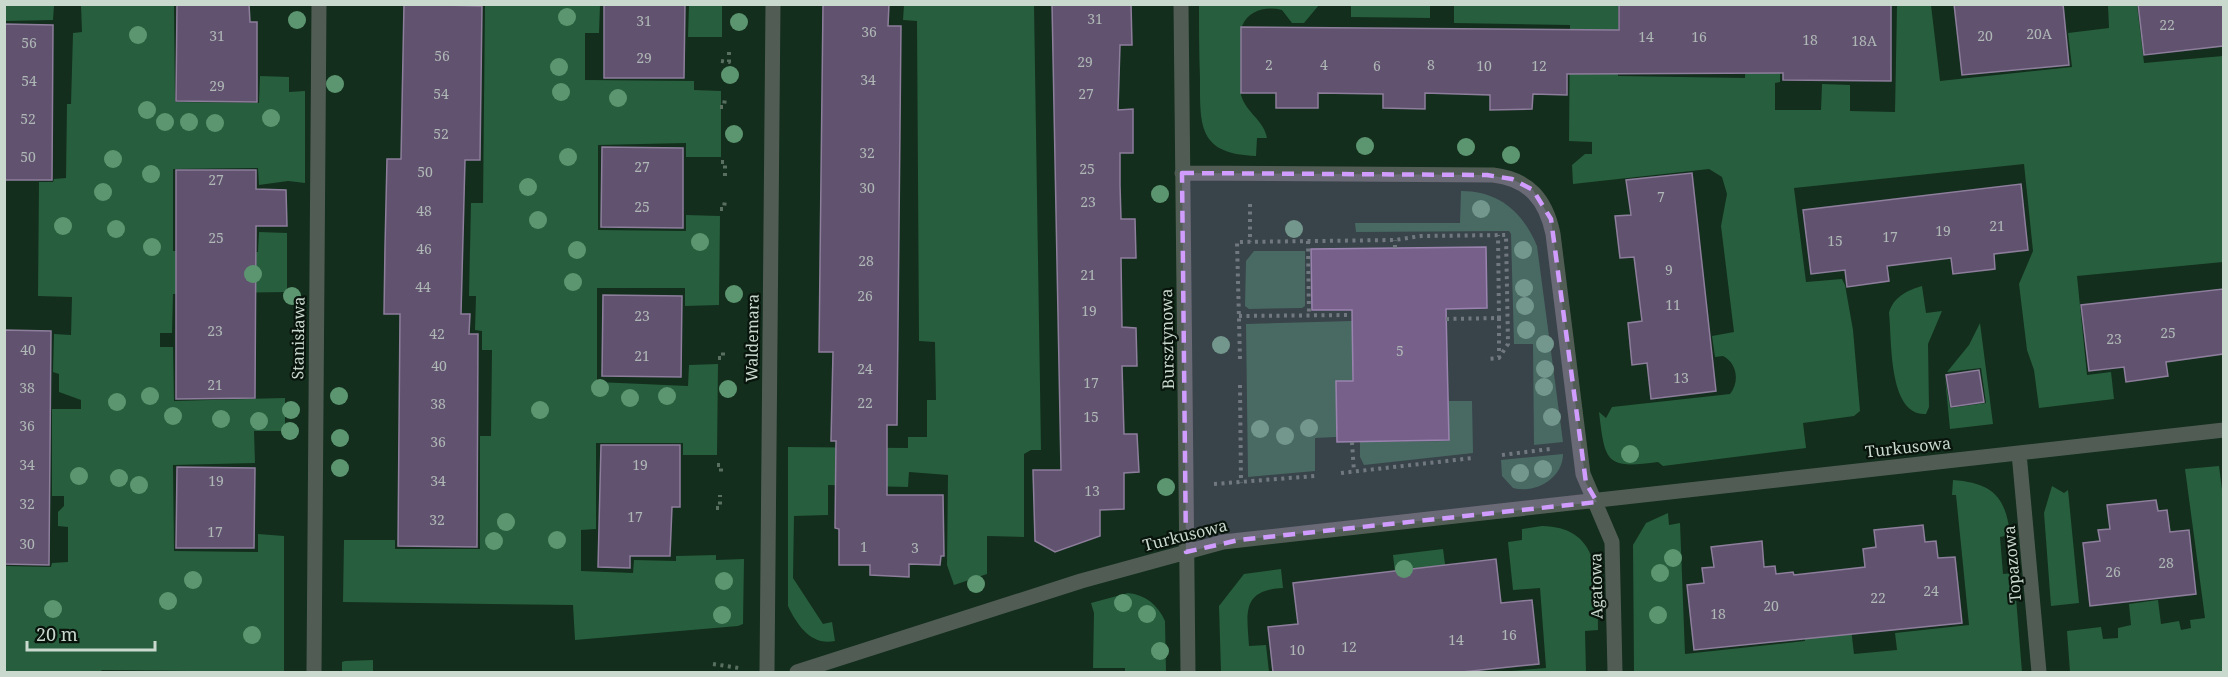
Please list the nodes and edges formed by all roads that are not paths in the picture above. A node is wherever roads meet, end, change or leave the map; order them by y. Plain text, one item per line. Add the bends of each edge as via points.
1 (319, 4) edge
2 (773, 4) edge
3 (1181, 4) edge
4 (1182, 172) junction
5 (2223, 430) edge
6 (2019, 453) junction
7 (1597, 502) junction
8 (1186, 552) junction
9 (314, 672) edge
10 (767, 672) edge
11 (797, 672) edge
12 (1188, 672) edge
13 (1615, 672) edge
14 (2039, 672) edge

1 - 9 street, Stanisława
2 - 10 street, Waldemara
3 - 4 street, Bursztynowa
4 - 7 street via 1493,175 1519,181 1533,190 1551,219 1583,474
4 - 8 street, Bursztynowa
5 - 6 street, Turkusowa
6 - 7 street, Turkusowa
6 - 14 street, Topazowa
7 - 8 street, Turkusowa via 1239,540
7 - 13 street, Agatowa via 1612,542
8 - 11 street, Turkusowa via 1064,586
8 - 12 street, Bursztynowa

